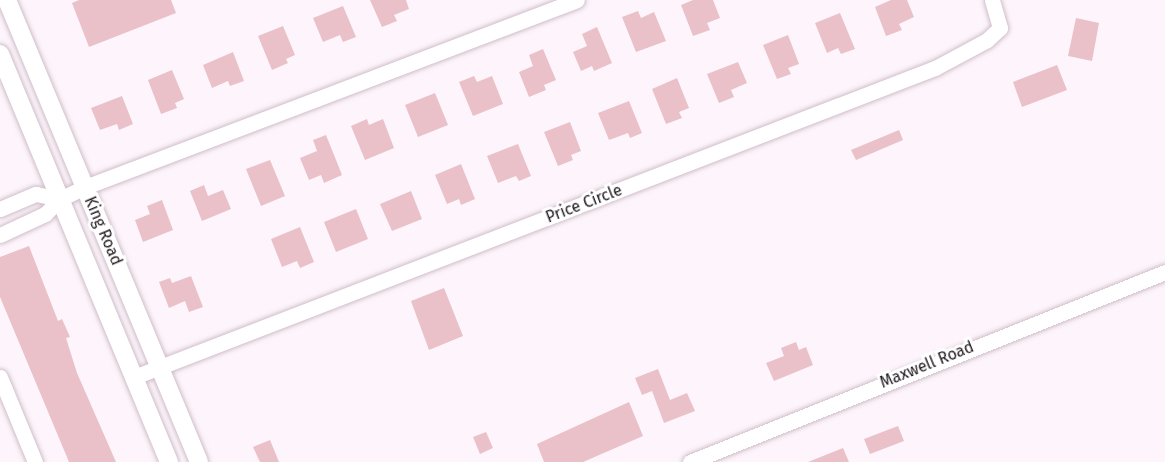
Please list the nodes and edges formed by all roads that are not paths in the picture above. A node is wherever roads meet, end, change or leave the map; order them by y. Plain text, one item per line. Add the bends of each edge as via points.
1 (8, 0) edge
2 (577, 0) edge
3 (992, 0) edge
4 (0, 54) edge
5 (43, 85) junction
6 (16, 94) junction
7 (85, 187) junction
8 (60, 198) junction
9 (0, 209) edge
10 (0, 235) edge
11 (1165, 272) edge
12 (159, 366) junction
13 (134, 377) junction
14 (0, 378) edge
15 (35, 462) edge
16 (169, 462) edge
17 (199, 462) edge
18 (690, 462) edge

1 - 5 street, King Road
2 - 7 street
3 - 12 street, Price Circle via 1000,28 987,40 935,68
4 - 6 street, King Road
5 - 6 street
5 - 7 street, King Road
6 - 8 street, King Road
7 - 8 street
7 - 12 street, King Road
8 - 9 street via 36,194
8 - 10 street via 45,214
8 - 13 street, King Road
11 - 18 street, Maxwell Road
12 - 13 street, Price Circle
12 - 17 street, King Road
13 - 16 street, King Road
14 - 15 street

